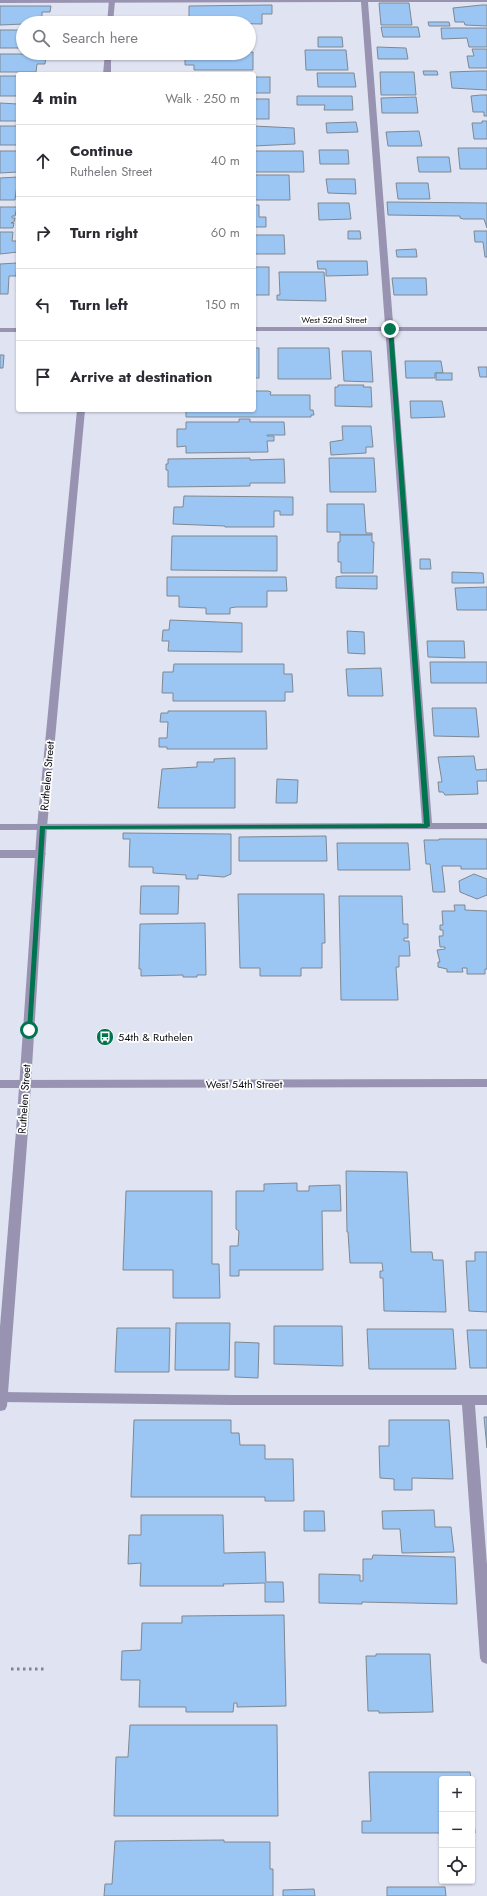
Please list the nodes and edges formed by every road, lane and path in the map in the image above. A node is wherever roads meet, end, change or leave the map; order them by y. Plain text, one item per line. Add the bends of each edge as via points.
1 (364, 0) edge
2 (487, 0) edge
3 (0, 1) edge
4 (112, 1) edge
5 (111, 16) edge
6 (108, 60) edge
7 (107, 72) edge
8 (256, 329) edge
9 (390, 329) junction
10 (487, 329) edge
11 (0, 330) edge
12 (16, 330) edge
13 (81, 412) edge
14 (427, 826) junction
15 (487, 826) edge
16 (0, 827) edge
17 (42, 827) junction
18 (0, 854) edge
19 (41, 854) junction
20 (487, 1083) edge
21 (0, 1084) edge
22 (25, 1084) junction
23 (468, 1400) junction
24 (487, 1400) edge
25 (0, 1401) edge
26 (487, 1658) edge
27 (12, 1669) dead end
28 (46, 1669) dead end

1 - 2 street
1 - 4 street
1 - 9 street
3 - 4 street
4 - 5 street
6 - 7 street
8 - 9 street, West 52nd Street
9 - 10 street, West 52nd Street
9 - 14 street
11 - 12 street
13 - 17 street, Ruthelen Street
14 - 15 street
14 - 17 street
16 - 17 street
17 - 19 street, Ruthelen Street
18 - 19 street
19 - 22 street, Ruthelen Street
20 - 22 street, West 54th Street
21 - 22 street, West 54th Street
22 - 25 street, Ruthelen Street
23 - 24 street
23 - 25 street
23 - 26 street
27 - 28 path

